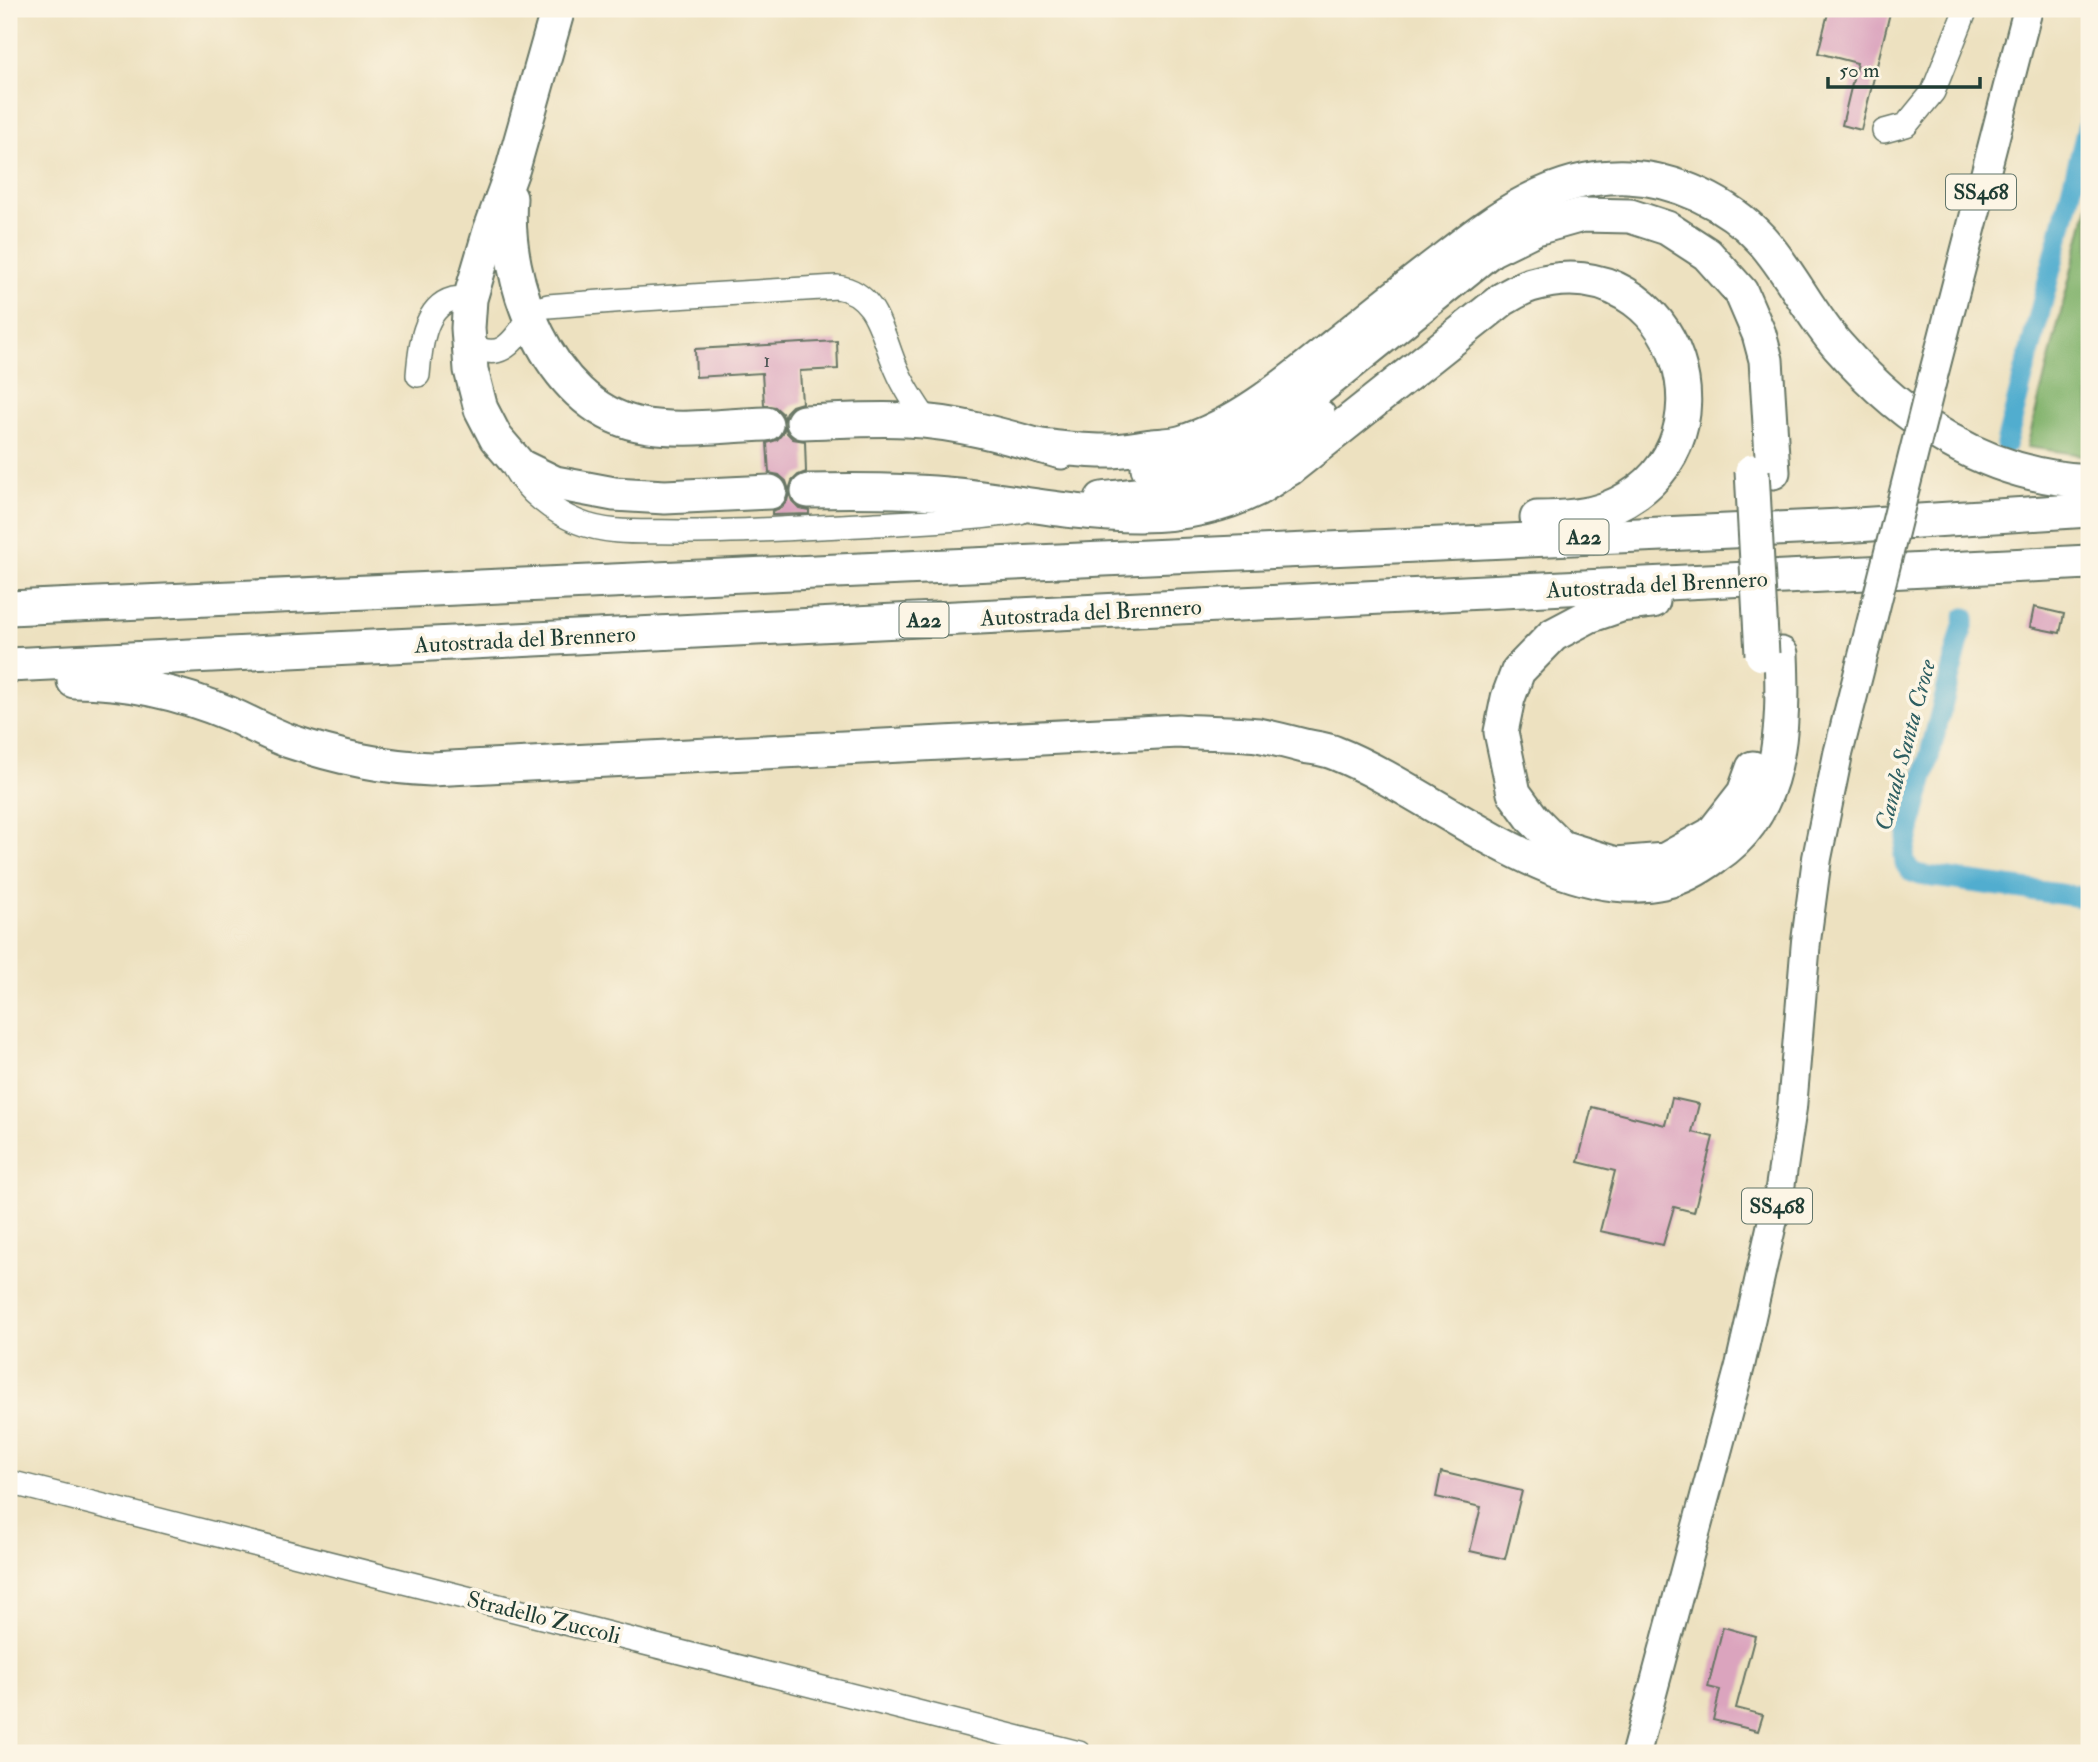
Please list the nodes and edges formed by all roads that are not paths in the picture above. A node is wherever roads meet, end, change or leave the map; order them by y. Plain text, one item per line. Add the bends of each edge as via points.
1 (558, 9) edge
2 (1966, 9) edge
3 (2028, 9) edge
4 (1884, 131) dead end
5 (513, 168) junction
6 (470, 299) junction
7 (530, 313) junction
8 (469, 343) junction
9 (418, 375) dead end
10 (803, 422) dead end
11 (928, 422) junction
12 (766, 424) dead end
13 (496, 438) junction
14 (1040, 446) junction
15 (1763, 472) junction
16 (2089, 481) edge
17 (808, 491) dead end
18 (770, 492) dead end
19 (1048, 507) junction
20 (2089, 510) edge
21 (1078, 560) junction
22 (2089, 562) edge
23 (1840, 575) junction
24 (9, 608) edge
25 (1772, 654) junction
26 (9, 665) edge
27 (9, 682) edge
28 (9, 1482) edge
29 (1079, 1753) edge
30 (1636, 1753) edge

1 - 5 highway
2 - 4 street via 1933,92 1906,125
3 - 30 main road, SS468, bridge via 1838,754 1806,940 1792,1108 1780,1188 1740,1366
5 - 6 highway
5 - 7 highway via 510,236 517,284
6 - 8 highway
6 - 9 street via 453,299 436,309 421,342
7 - 8 street via 503,350 478,350
7 - 11 street via 548,306 627,300 848,289 875,314 900,379
7 - 12 highway via 551,358 571,384 610,414 660,428
8 - 13 highway via 481,409
10 - 11 highway
11 - 14 highway
13 - 18 highway via 520,467 555,483 665,497
13 - 19 street via 520,479 549,505 578,522 604,529 777,529 979,518
14 - 15 highway via 1113,468 1157,469 1217,456 1244,443 1321,387 1491,250 1536,228 1582,215 1629,216 1667,228 1707,254 1741,292 1766,360
14 - 16 highway via 1105,451 1181,443 1205,433 1241,415 1301,372 1487,225 1566,185 1627,177 1683,188 1751,231 1837,344 1891,400 1925,426 1962,448 2019,470 2058,480
15 - 19 highway via 1745,359 1715,291 1700,274 1661,247 1609,234 1583,234 1522,255 1285,443 1232,472 1193,484
15 - 25 highway, bridge
17 - 19 highway via 955,495
19 - 21 highway via 1087,514 1155,516 1191,511 1257,488 1289,469 1503,299 1529,285 1576,279 1619,290 1660,323 1684,376 1680,435 1660,471 1636,493 1605,510
20 - 21 highway, A22 via 1842,526
21 - 24 highway, A22
22 - 23 highway, Autostrada del Brennero / A22
23 - 25 highway via 1621,605 1553,635 1518,671 1508,698 1501,732 1514,793 1562,847 1616,864 1665,859 1712,834 1744,793 1759,748
23 - 26 highway, Autostrada del Brennero / A22
25 - 27 highway via 1781,737 1775,769 1750,824 1728,848 1699,868 1667,882 1631,887 1599,884 1545,866 1334,752 1258,735 1178,731 431,769 358,761 137,684
28 - 29 street, Stradello Zuccoli

